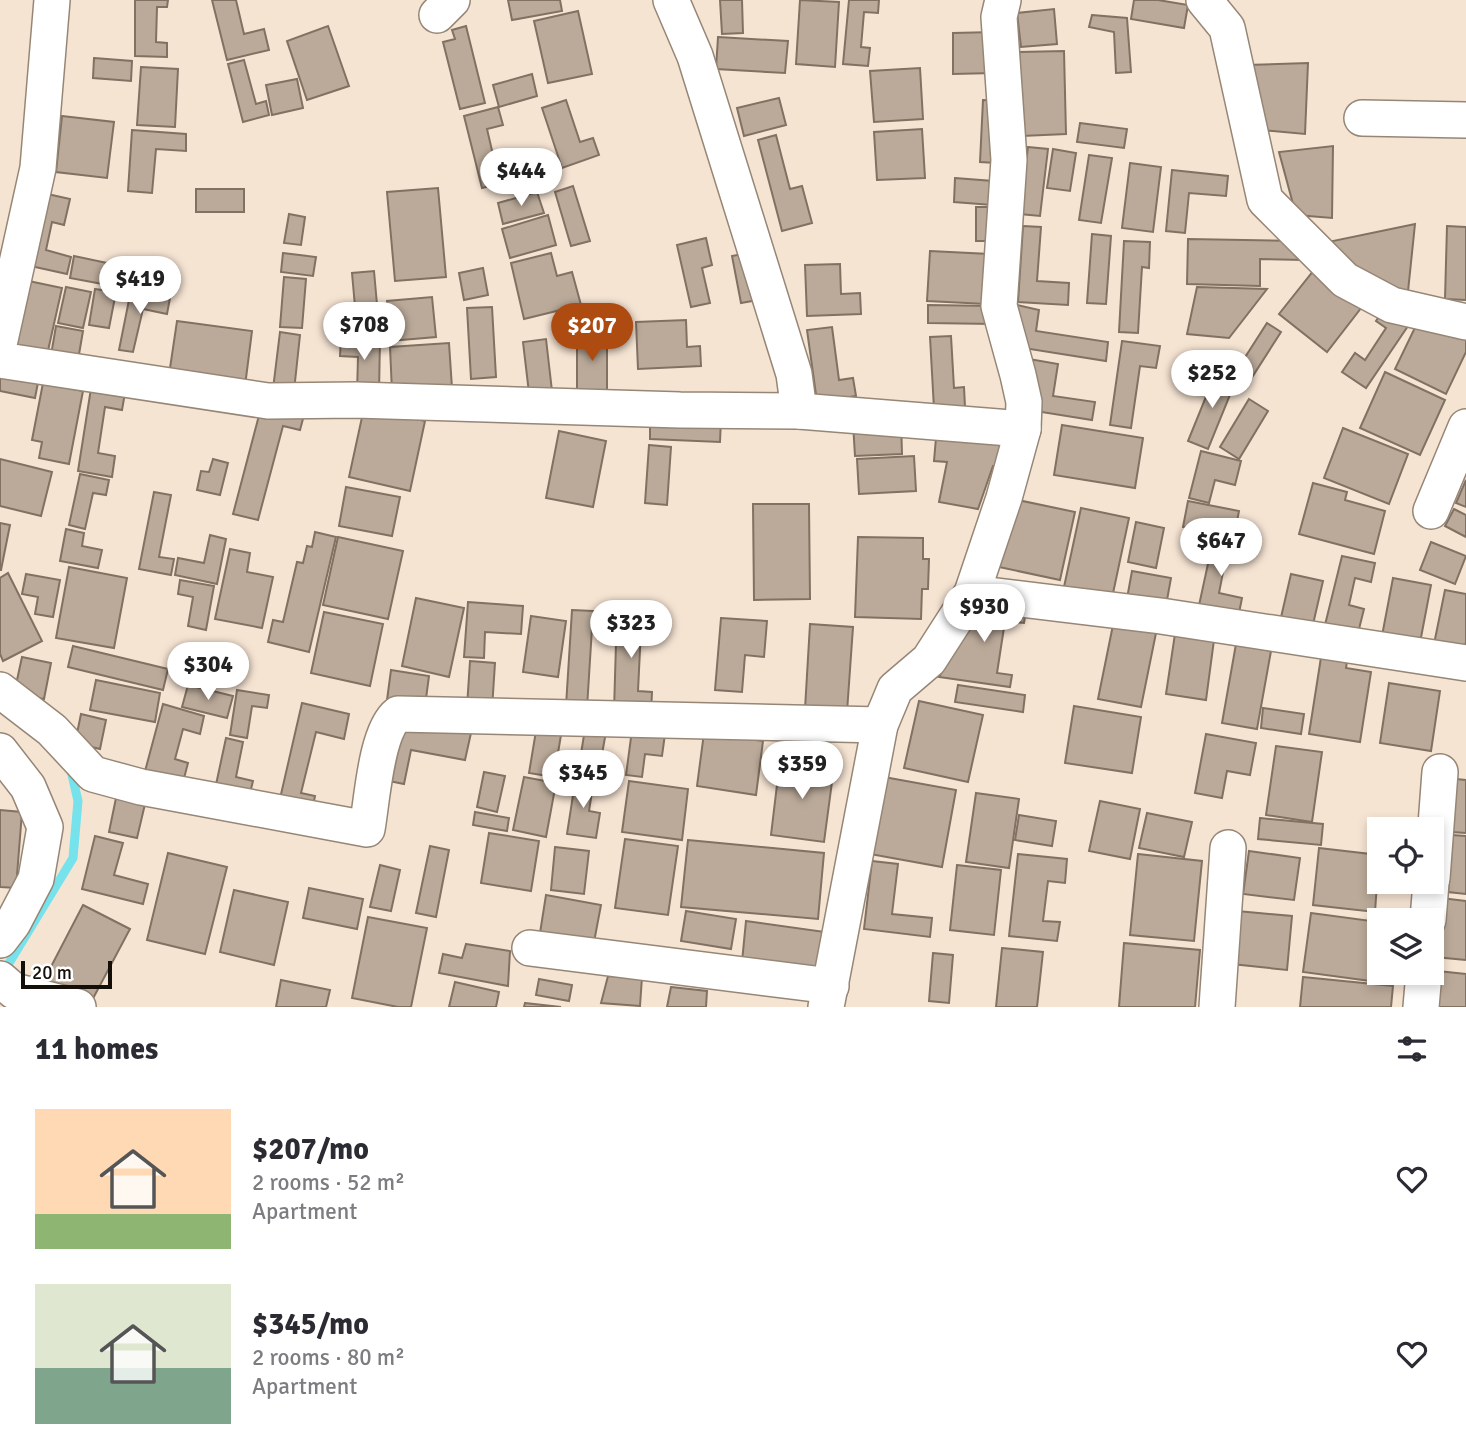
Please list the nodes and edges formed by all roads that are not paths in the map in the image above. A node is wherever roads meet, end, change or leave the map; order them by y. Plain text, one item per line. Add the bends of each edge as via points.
1 (52, 0) edge
2 (671, 0) edge
3 (1003, 0) edge
4 (1204, 0) edge
5 (1362, 118) dead end
6 (1466, 120) edge
7 (1466, 322) edge
8 (0, 340) edge
9 (0, 360) edge
10 (799, 411) junction
11 (1466, 428) edge
12 (1023, 429) junction
13 (1431, 511) dead end
14 (972, 593) junction
15 (1466, 663) edge
16 (0, 690) edge
17 (880, 725) junction
18 (0, 751) edge
19 (48, 771) junction
20 (1440, 772) dead end
21 (1436, 817) edge
22 (1228, 848) dead end
23 (0, 940) edge
24 (530, 948) dead end
25 (7, 985) edge
26 (1423, 985) edge
27 (829, 996) edge
28 (78, 1007) edge
29 (1217, 1007) edge
30 (1421, 1007) edge

1 - 8 street via 38,168
2 - 10 street via 695,56 794,374
3 - 12 street via 999,17 1009,160 999,306 1024,402
4 - 7 street via 1227,28 1265,200 1345,280 1392,305
5 - 6 street
9 - 10 street via 268,401
10 - 12 street
11 - 13 street
12 - 14 street
14 - 15 street via 1174,618
14 - 17 street via 929,660 895,689
16 - 19 street via 52,730
17 - 19 street via 398,714 391,719 382,744 367,829 93,774
17 - 27 street
18 - 19 street
19 - 23 street via 36,879
20 - 21 street
22 - 29 street
24 - 27 street
25 - 28 street
26 - 30 street

